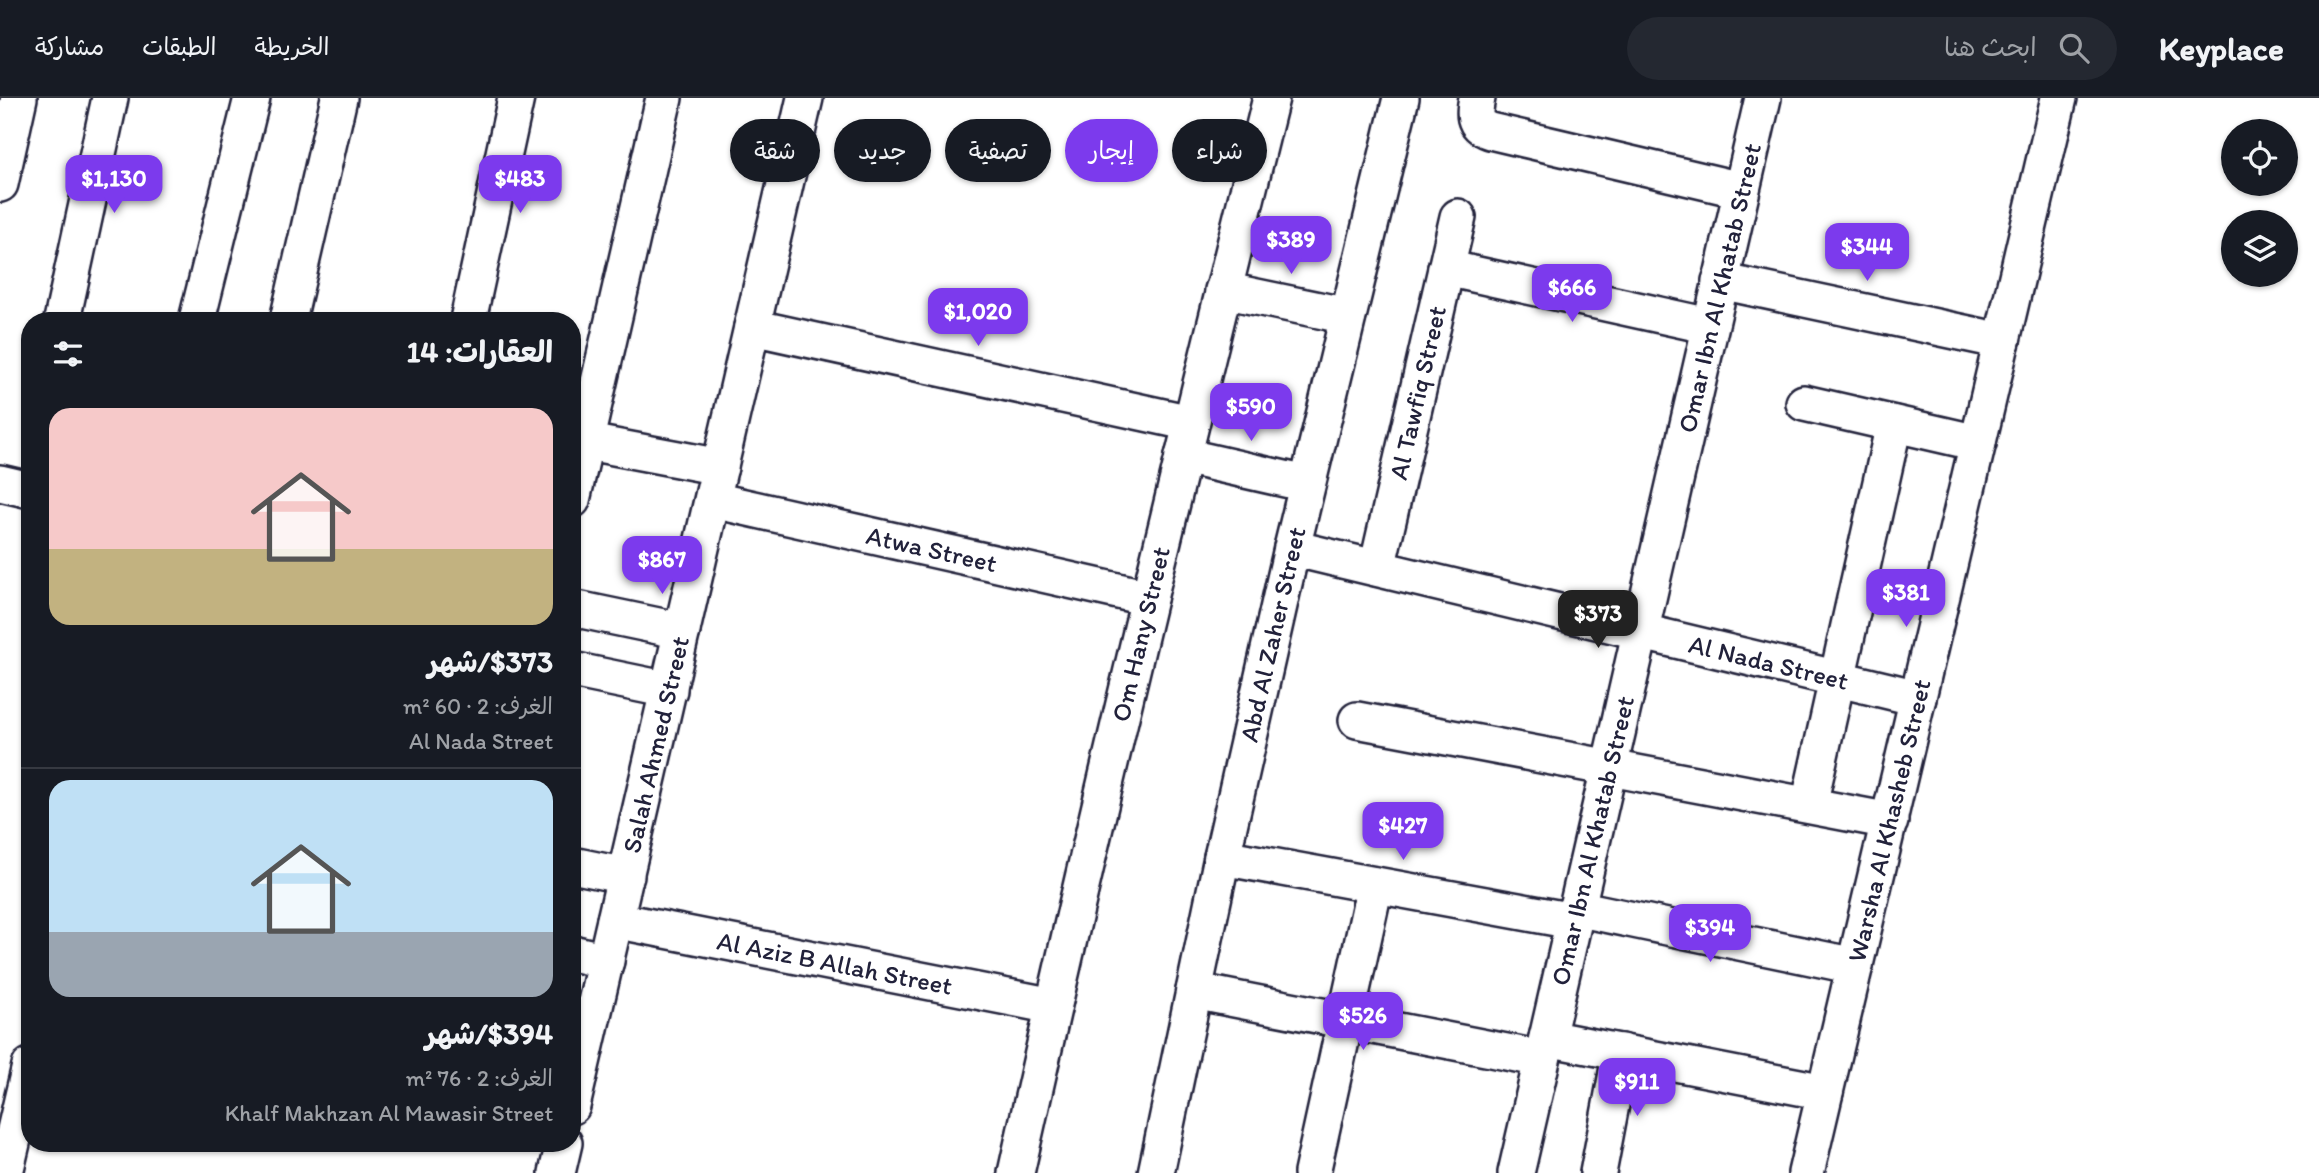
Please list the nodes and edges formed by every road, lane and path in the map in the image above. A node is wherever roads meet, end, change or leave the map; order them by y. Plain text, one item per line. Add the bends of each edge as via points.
1 (19, 98) edge
2 (110, 98) edge
3 (252, 98) edge
4 (339, 98) edge
5 (516, 98) edge
6 (663, 98) edge
7 (805, 98) edge
8 (1271, 98) edge
9 (1401, 98) edge
10 (1477, 98) edge
11 (1763, 98) edge
12 (2059, 98) edge
13 (0, 184) edge
14 (1741, 190) junction
15 (1458, 217) dead end
16 (1446, 268) junction
17 (1720, 281) junction
18 (1223, 290) junction
19 (64, 312) edge
20 (199, 312) edge
21 (290, 312) edge
22 (470, 312) edge
23 (1348, 316) junction
24 (1710, 326) junction
25 (752, 327) junction
26 (2002, 341) junction
27 (1804, 403) dead end
28 (1191, 423) junction
29 (1894, 424) junction
30 (581, 432) edge
31 (581, 441) edge
32 (1978, 443) junction
33 (1183, 456) junction
34 (716, 483) junction
35 (1307, 484) junction
36 (1292, 548) junction
37 (1377, 568) junction
38 (1149, 598) junction
39 (581, 610) edge
40 (682, 631) junction
41 (1640, 631) junction
42 (581, 672) edge
43 (1838, 678) junction
44 (669, 690) junction
45 (1918, 698) junction
46 (1357, 719) dead end
47 (1609, 768) junction
48 (1809, 805) junction
49 (1889, 821) junction
50 (1222, 857) junction
51 (581, 867) edge
52 (626, 876) junction
53 (1375, 885) junction
54 (1575, 915) junction
55 (615, 919) junction
56 (581, 955) edge
57 (606, 961) junction
58 (1855, 966) junction
59 (1194, 991) junction
60 (1053, 1006) junction
61 (1345, 1020) junction
62 (1544, 1049) junction
63 (1621, 1052) junction
64 (581, 1068) edge
65 (1825, 1092) junction
66 (21, 1105) edge
67 (562, 1152) edge
68 (5, 1173) edge
69 (557, 1173) edge
70 (1016, 1173) edge
71 (1156, 1173) edge
72 (1312, 1173) edge
73 (1516, 1173) edge
74 (1598, 1173) edge
75 (1805, 1173) edge

1 - 13 street
2 - 19 street
3 - 20 street
4 - 21 street
5 - 22 street
6 - 30 street
7 - 25 street, Salah Ahmed Street
8 - 18 street, Om Hany Street
9 - 23 street, Abd Al Zaher Street
10 - 14 street via 1477,124 1490,131
11 - 14 street, Omar Ibn Al Khatab Street
12 - 26 street, Warsha Al Khasheb Street
14 - 17 street, Omar Ibn Al Khatab Street
15 - 16 street, Al Tawfiq Street
16 - 24 street
16 - 37 street, Al Tawfiq Street
17 - 24 street, Omar Ibn Al Khatab Street
17 - 26 street
18 - 23 street
18 - 28 street, Om Hany Street
23 - 35 street, Abd Al Zaher Street
24 - 41 street, Omar Ibn Al Khatab Street
25 - 28 street
25 - 34 street, Salah Ahmed Street
26 - 32 street, Warsha Al Khasheb Street
27 - 29 street
28 - 33 street, Om Hany Street
29 - 32 street
29 - 43 street
31 - 34 street, Atwa Street
32 - 45 street, Warsha Al Khasheb Street
33 - 35 street
33 - 38 street, Om Hany Street
34 - 38 street, Atwa Street
34 - 40 street, Salah Ahmed Street
35 - 36 street, Abd Al Zaher Street
36 - 37 street, Al Nada Street
36 - 50 street, Abd Al Zaher Street
37 - 41 street, Al Nada Street
38 - 60 street, Om Hany Street
39 - 40 street
40 - 44 street, Salah Ahmed Street
41 - 43 street, Al Nada Street
41 - 47 street, Omar Ibn Al Khatab Street
42 - 44 street
43 - 45 street, Al Nada Street
43 - 48 street
44 - 52 street, Salah Ahmed Street
45 - 49 street, Warsha Al Khasheb Street
46 - 47 street
47 - 48 street
47 - 54 street, Omar Ibn Al Khatab Street
48 - 49 street
49 - 58 street, Warsha Al Khasheb Street
50 - 53 street
50 - 59 street, Abd Al Zaher Street
51 - 52 street
52 - 55 street, Salah Ahmed Street
53 - 54 street
53 - 61 street
54 - 58 street
54 - 62 street, Omar Ibn Al Khatab Street
55 - 57 street, Salah Ahmed Street
55 - 60 street, Al Aziz B Allah Street
56 - 57 street
57 - 64 street, Salah Ahmed Street
58 - 65 street, Warsha Al Khasheb Street
59 - 61 street
59 - 71 street, Abd Al Zaher Street
60 - 70 street, Om Hany Street
61 - 62 street
61 - 72 street
62 - 63 street
62 - 73 street, Omar Ibn Al Khatab Street
63 - 65 street
63 - 74 street
65 - 75 street, Warsha Al Khasheb Street
66 - 68 street
67 - 69 street

